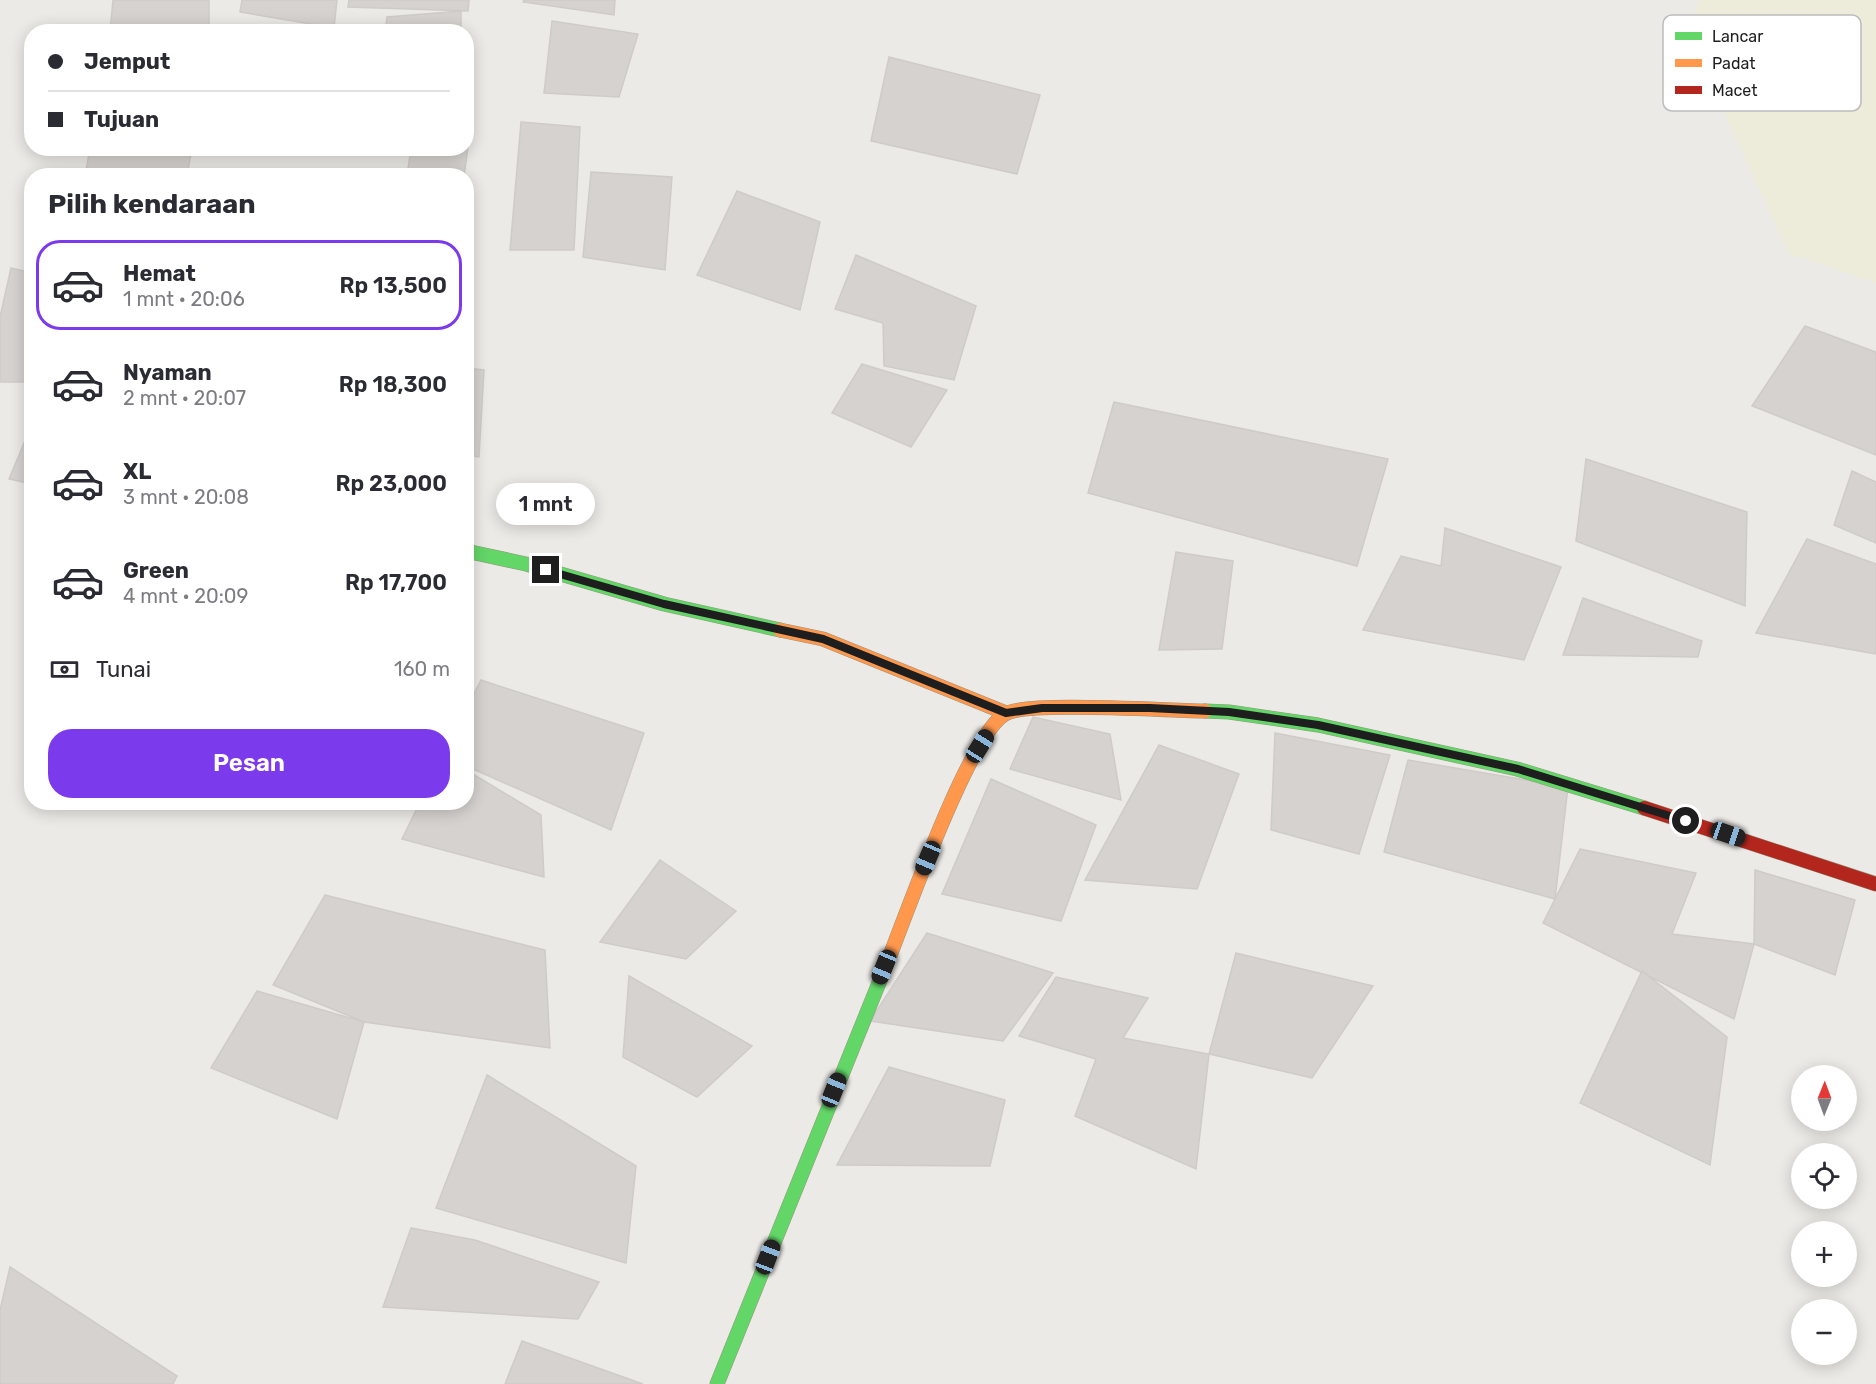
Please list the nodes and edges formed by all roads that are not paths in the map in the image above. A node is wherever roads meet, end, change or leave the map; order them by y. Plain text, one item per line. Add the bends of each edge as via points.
1 (474, 553) edge
2 (1006, 713) junction
3 (1876, 884) edge
4 (717, 1384) edge

1 - 2 street via 664,604 823,639
2 - 3 street via 1042,708 1131,708 1229,712 1318,725 1518,769
2 - 4 street via 990,728 969,763 945,818

